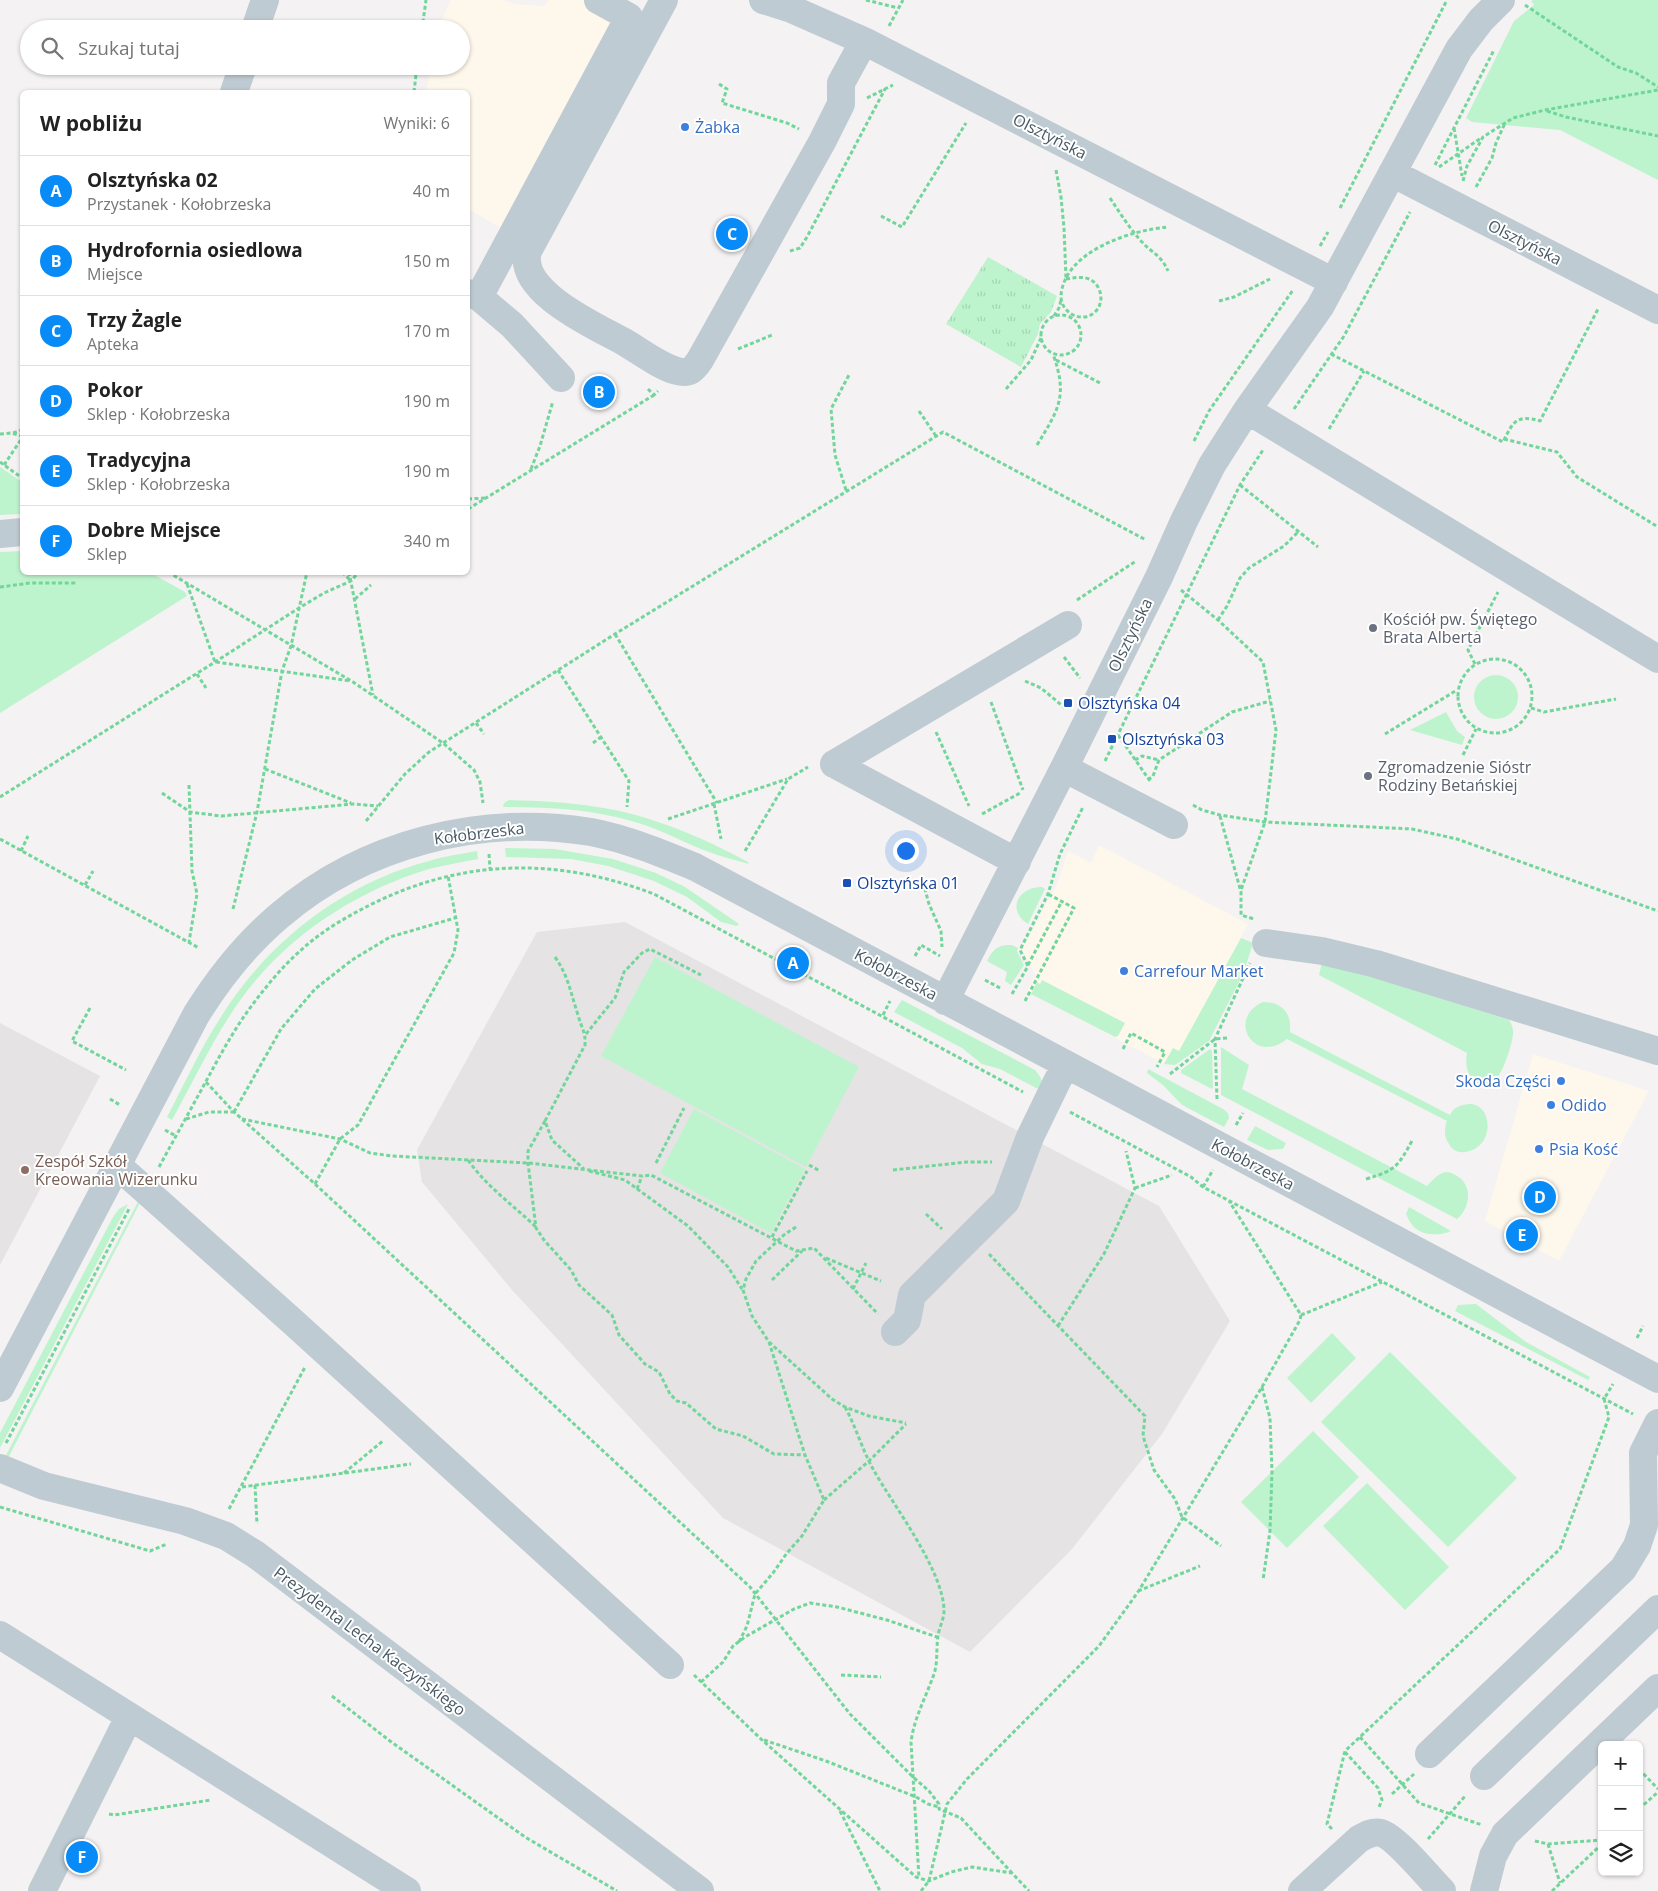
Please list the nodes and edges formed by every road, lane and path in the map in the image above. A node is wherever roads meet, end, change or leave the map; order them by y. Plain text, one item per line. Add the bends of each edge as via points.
1 (265, 0) edge
2 (426, 0) edge
3 (598, 0) edge
4 (664, 0) edge
5 (763, 0) edge
6 (866, 0) edge
7 (903, 0) edge
8 (1447, 0) edge
9 (1510, 5) edge
10 (258, 20) edge
11 (423, 20) edge
12 (864, 41) junction
13 (1495, 47) dead end
14 (240, 75) edge
15 (416, 75) edge
16 (898, 80) dead end
17 (719, 84) dead end
18 (1658, 89) edge
19 (235, 90) edge
20 (414, 90) edge
21 (885, 90) junction
22 (859, 102) dead end
23 (1545, 110) junction
24 (1506, 122) junction
25 (963, 127) dead end
26 (1454, 127) junction
27 (1658, 136) edge
28 (1483, 137) junction
29 (822, 142) junction
30 (1459, 153) junction
31 (1054, 162) dead end
32 (1392, 173) junction
33 (1463, 179) junction
34 (1426, 181) junction
35 (1462, 189) dead end
36 (1473, 195) dead end
37 (1109, 197) dead end
38 (1337, 215) dead end
39 (881, 216) dead end
40 (1176, 227) dead end
41 (772, 231) junction
42 (1134, 233) junction
43 (1168, 271) dead end
44 (1276, 276) dead end
45 (1066, 278) junction
46 (1334, 282) junction
47 (1290, 283) dead end
48 (1611, 286) junction
49 (473, 295) edge
50 (1061, 297) junction
51 (1219, 301) dead end
52 (1658, 310) edge
53 (1054, 316) junction
54 (1073, 317) junction
55 (772, 335) dead end
56 (1041, 338) junction
57 (735, 350) dead end
58 (1053, 353) junction
59 (1331, 354) junction
60 (1055, 359) junction
61 (1364, 371) junction
62 (849, 375) dead end
63 (561, 378) joint
64 (1100, 383) dead end
65 (1006, 389) dead end
66 (654, 395) dead end
67 (1247, 410) junction
68 (919, 411) dead end
69 (1293, 412) dead end
70 (1328, 430) dead end
71 (20, 431) edge
72 (11, 433) junction
73 (0, 434) edge
74 (20, 436) edge
75 (936, 436) junction
76 (1504, 439) junction
77 (20, 440) edge
78 (1037, 445) dead end
79 (1191, 446) dead end
80 (0, 462) edge
81 (4, 465) junction
82 (531, 469) junction
83 (20, 477) edge
84 (846, 490) junction
85 (485, 498) junction
86 (470, 499) edge
87 (470, 508) edge
88 (1658, 527) edge
89 (20, 532) edge
90 (1299, 532) junction
91 (0, 534) edge
92 (1146, 540) dead end
93 (1318, 547) dead end
94 (1511, 570) junction
95 (173, 575) edge
96 (306, 575) edge
97 (345, 575) edge
98 (350, 575) edge
99 (356, 575) edge
100 (351, 580) junction
101 (76, 583) dead end
102 (187, 584) junction
103 (371, 585) dead end
104 (0, 587) edge
105 (1187, 593) junction
106 (354, 600) junction
107 (299, 608) junction
108 (1218, 620) junction
109 (1068, 625) dead end
110 (265, 630) junction
111 (615, 634) junction
112 (291, 646) junction
113 (1658, 658) edge
114 (215, 662) junction
115 (1475, 664) junction
116 (558, 670) junction
117 (282, 671) junction
118 (197, 674) junction
119 (982, 676) junction
120 (1019, 679) dead end
121 (353, 682) junction
122 (206, 688) dead end
123 (1458, 690) junction
124 (373, 695) junction
125 (1616, 699) dead end
126 (1270, 701) junction
127 (1531, 708) junction
128 (926, 709) junction
129 (1069, 712) dead end
130 (476, 723) junction
131 (1476, 729) junction
132 (484, 734) dead end
133 (1118, 734) junction
134 (1385, 734) dead end
135 (601, 737) junction
136 (593, 743) dead end
137 (443, 744) junction
138 (1463, 754) dead end
139 (1135, 760) junction
140 (1159, 760) junction
141 (1064, 768) junction
142 (265, 769) junction
143 (788, 779) dead end
144 (1148, 780) junction
145 (480, 782) dead end
146 (1094, 784) junction
147 (1156, 784) dead end
148 (189, 785) dead end
149 (1023, 791) junction
150 (162, 793) dead end
151 (0, 797) edge
152 (1026, 798) dead end
153 (1187, 801) dead end
154 (353, 804) junction
155 (716, 804) junction
156 (378, 806) junction
157 (627, 807) dead end
158 (190, 812) junction
159 (257, 812) junction
160 (1220, 816) junction
161 (668, 819) dead end
162 (366, 821) dead end
163 (1266, 822) junction
164 (968, 825) junction
165 (1174, 825) dead end
166 (28, 836) dead end
167 (0, 839) edge
168 (721, 839) dead end
169 (21, 850) junction
170 (1017, 862) junction
171 (93, 871) dead end
172 (448, 876) junction
173 (923, 882) dead end
174 (85, 886) junction
175 (1241, 892) junction
176 (1048, 894) junction
177 (1062, 901) junction
178 (233, 909) dead end
179 (1658, 911) edge
180 (1242, 915) dead end
181 (455, 918) junction
182 (189, 942) junction
183 (199, 948) dead end
184 (1259, 950) joint
185 (555, 957) dead end
186 (943, 957) dead end
187 (1028, 966) junction
188 (701, 975) dead end
189 (1012, 994) dead end
190 (944, 1001) junction
191 (1025, 1001) dead end
192 (90, 1008) dead end
193 (586, 1034) junction
194 (1227, 1038) dead end
195 (1215, 1039) junction
196 (1123, 1049) dead end
197 (1658, 1051) edge
198 (1065, 1065) junction
199 (1157, 1067) dead end
200 (126, 1070) dead end
201 (1170, 1074) dead end
202 (206, 1082) junction
203 (1217, 1099) dead end
204 (1046, 1104) junction
205 (684, 1108) dead end
206 (234, 1112) junction
207 (186, 1119) junction
208 (242, 1119) junction
209 (545, 1121) junction
210 (340, 1139) junction
211 (1413, 1139) dead end
212 (1126, 1151) dead end
213 (468, 1160) junction
214 (996, 1162) dead end
215 (528, 1163) junction
216 (656, 1163) dead end
217 (117, 1165) junction
218 (809, 1166) dead end
219 (584, 1169) junction
220 (806, 1170) dead end
221 (893, 1170) dead end
222 (820, 1171) dead end
223 (1172, 1175) dead end
224 (642, 1176) junction
225 (1366, 1179) dead end
226 (315, 1184) junction
227 (1135, 1188) junction
228 (637, 1189) junction
229 (146, 1191) junction
230 (1228, 1200) junction
231 (926, 1214) dead end
232 (932, 1219) dead end
233 (796, 1227) dead end
234 (536, 1228) junction
235 (971, 1236) junction
236 (772, 1237) junction
237 (777, 1240) junction
238 (802, 1251) junction
239 (822, 1257) junction
240 (866, 1263) dead end
241 (859, 1274) junction
242 (772, 1280) dead end
243 (880, 1281) dead end
244 (1382, 1282) junction
245 (854, 1289) junction
246 (743, 1290) junction
247 (1301, 1315) junction
248 (1058, 1326) junction
249 (896, 1332) joint
250 (769, 1342) junction
251 (317, 1344) junction
252 (1658, 1379) edge
253 (1262, 1387) junction
254 (0, 1388) edge
255 (1604, 1399) junction
256 (845, 1407) junction
257 (402, 1421) junction
258 (1657, 1425) edge
259 (805, 1455) junction
260 (2, 1457) edge
261 (445, 1460) junction
262 (869, 1460) junction
263 (1650, 1461) edge
264 (344, 1473) junction
265 (255, 1485) junction
266 (241, 1487) junction
267 (824, 1500) junction
268 (0, 1507) edge
269 (1182, 1517) junction
270 (203, 1528) junction
271 (1221, 1546) dead end
272 (255, 1554) junction
273 (1200, 1566) dead end
274 (1263, 1580) dead end
275 (1138, 1592) junction
276 (754, 1594) junction
277 (1658, 1609) edge
278 (776, 1620) junction
279 (0, 1635) edge
280 (937, 1637) junction
281 (739, 1642) junction
282 (670, 1665) dead end
283 (841, 1675) dead end
284 (881, 1677) dead end
285 (698, 1679) dead end
286 (701, 1682) junction
287 (1658, 1688) edge
288 (332, 1696) dead end
289 (129, 1718) junction
290 (1360, 1737) junction
291 (761, 1739) junction
292 (1345, 1752) junction
293 (1429, 1754) dead end
294 (1643, 1773) edge
295 (1484, 1776) dead end
296 (912, 1777) junction
297 (231, 1781) junction
298 (1658, 1790) edge
299 (916, 1797) junction
300 (1462, 1799) dead end
301 (1643, 1805) edge
302 (939, 1807) junction
303 (839, 1808) junction
304 (946, 1810) junction
305 (82, 1811) junction
306 (1384, 1812) dead end
307 (1451, 1814) junction
308 (1505, 1834) junction
309 (1598, 1840) edge
310 (1548, 1844) junction
311 (1349, 1847) junction
312 (1598, 1848) edge
313 (1411, 1858) junction
314 (1012, 1873) junction
315 (919, 1878) junction
316 (929, 1882) junction
317 (1560, 1883) junction
318 (42, 1891) edge
319 (407, 1891) edge
320 (616, 1891) edge
321 (700, 1891) edge
322 (880, 1891) edge
323 (921, 1891) edge
324 (1029, 1891) edge
325 (1302, 1891) edge
326 (1442, 1891) edge
327 (1484, 1891) edge
328 (1552, 1891) edge

1 - 10 street
2 - 11 path
3 - 49 street via 629,17
4 - 41 street via 528,251 528,269 555,302 673,370 685,373 700,360
5 - 12 street, Olsztyńska
6 - 7 path via 898,8
8 - 38 path
9 - 18 path via 1525,5 1618,67 1636,73
9 - 32 street, Olsztyńska via 1481,20 1458,50
12 - 29 street via 841,83 841,104
12 - 46 street, Olsztyńska
13 - 26 path
14 - 19 street
15 - 20 path
16 - 21 path
17 - 29 path via 727,89 722,103 787,123
18 - 23 path
21 - 22 path
21 - 41 path via 800,248 787,251 783,246 785,238
23 - 24 path
23 - 27 path
24 - 28 path
24 - 36 path
25 - 39 path via 902,228
26 - 30 path
26 - 34 path
28 - 30 path
28 - 33 path
29 - 41 street
30 - 33 path
30 - 34 path
31 - 45 path via 1061,197
32 - 34 street, Olsztyńska
32 - 46 street, Olsztyńska
33 - 35 path
34 - 48 street, Olsztyńska
34 - 59 path via 1359,310
37 - 42 path
40 - 42 path
42 - 43 path via 1162,259
42 - 45 path via 1104,244
44 - 51 path
45 - 50 path
45 - 54 path via 1090,279 1102,298 1095,312
46 - 67 street, Olsztyńska via 1306,328
47 - 79 path via 1293,291 1209,411
48 - 52 street, Olsztyńska
48 - 76 path via 1540,421 1525,417 1516,420
49 - 63 street via 512,326
50 - 53 path
50 - 54 path
53 - 54 path
53 - 56 path via 1047,320
54 - 58 path via 1080,328 1080,343 1069,354
55 - 57 path
56 - 58 path via 1046,349
56 - 65 path via 1031,360
58 - 60 path
59 - 61 path
59 - 69 path
60 - 64 path
60 - 78 path via 1059,370 1060,401
61 - 70 path
61 - 76 path via 1503,442
62 - 84 path via 831,409 835,455
63 - 82 path
66 - 82 path
67 - 94 street
67 - 141 street, Olsztyńska via 1212,466
68 - 75 path
71 - 72 path
72 - 73 path
72 - 74 path
75 - 84 path
75 - 92 path via 943,432 953,436
76 - 88 path via 1556,452 1577,477
77 - 81 path
80 - 81 path
81 - 83 path
82 - 85 path
84 - 111 path
85 - 86 path
85 - 87 path
89 - 91 street
90 - 93 path
90 - 105 path via 1240,485
90 - 108 path via 1284,546 1249,568 1240,578
94 - 113 street
94 - 115 path via 1468,650
95 - 102 path
96 - 107 path
97 - 100 path
98 - 100 path
99 - 100 path
100 - 106 path
100 - 107 path
101 - 104 path
102 - 110 path
102 - 114 path
103 - 106 path
105 - 108 path
105 - 133 path
106 - 124 path
107 - 110 path
107 - 112 path
108 - 126 path via 1263,662
109 - 119 street
110 - 112 path
110 - 114 path
111 - 116 path
111 - 155 path
112 - 117 path
112 - 121 path
114 - 117 path
114 - 118 path
115 - 123 path via 1461,680
115 - 127 path via 1494,659 1512,663 1530,682
116 - 130 path
116 - 135 path
117 - 121 path
117 - 142 path
118 - 122 path
118 - 151 path
119 - 128 street
119 - 149 path
120 - 129 path via 1041,688
121 - 124 path
123 - 131 path via 1461,713
123 - 134 path
124 - 137 path
125 - 127 path via 1544,712
126 - 140 path via 1232,712
126 - 163 path via 1276,730
127 - 131 path via 1526,718 1509,731 1498,734
128 - 164 path
128 - 164 street via 834,764
130 - 132 path
130 - 137 path
131 - 138 path
133 - 139 path
133 - 146 path
135 - 136 path
135 - 157 path via 629,781
137 - 145 path via 474,770
137 - 156 path via 405,774
139 - 140 path via 1142,756
139 - 144 path
140 - 144 path
141 - 146 street
141 - 170 street, Olsztyńska
142 - 154 path
142 - 159 path
143 - 155 path
144 - 147 path
146 - 165 street
146 - 176 path via 1060,854
148 - 158 path
149 - 152 path
149 - 164 path
150 - 158 path
153 - 160 path
154 - 156 path
154 - 159 path
155 - 161 path
155 - 168 path
156 - 162 path
158 - 159 path via 221,816
158 - 182 path via 192,871 197,894
159 - 178 path
160 - 163 path
160 - 175 path
163 - 175 path
163 - 179 path via 1412,830 1457,839
164 - 170 street
166 - 169 path
167 - 169 path
169 - 174 path
170 - 190 street, Olsztyńska
171 - 174 path
172 - 181 path
172 - 202 path via 388,895 322,933 299,952 255,1001 232,1034
172 - 204 path via 490,869 534,868 621,881 654,894
173 - 186 path via 941,931
174 - 182 path
175 - 180 path
176 - 177 path
176 - 187 path via 1020,950
177 - 187 path
177 - 191 path via 1074,908
181 - 206 path via 390,937 314,989 281,1029
181 - 210 path via 458,930 454,953 358,1125
182 - 183 path
184 - 195 path
184 - 197 street via 1322,951 1376,964
185 - 193 path via 568,980
187 - 189 path
188 - 193 path via 650,949 642,953 624,972 615,998
190 - 198 street, Kołobrzeska
190 - 217 street, Kołobrzeska via 695,867 622,839 590,832 534,827 443,835 386,852 330,880 278,916 214,987
192 - 200 path via 72,1041
193 - 209 path via 585,1045
194 - 195 path
195 - 201 path
195 - 203 path
196 - 199 path via 1131,1034 1165,1052
198 - 204 street
198 - 252 street, Kołobrzeska
202 - 206 path
202 - 207 path
204 - 230 path via 1068,1110
204 - 235 street via 1006,1201
205 - 216 path
206 - 207 path via 209,1112
206 - 208 path
207 - 229 path
208 - 210 path
208 - 226 path
209 - 215 path via 528,1151
209 - 219 path via 552,1140
210 - 213 path via 370,1153
210 - 226 path
211 - 225 path via 1399,1164 1388,1172
212 - 227 path
213 - 215 path
213 - 234 path via 493,1190
214 - 221 path
215 - 219 path
215 - 234 path
217 - 229 street
217 - 254 street
218 - 222 path
219 - 224 path
219 - 228 path via 625,1180
220 - 236 path
223 - 227 path
224 - 228 path
224 - 236 path via 651,1174
226 - 276 path
227 - 248 path via 1104,1254
228 - 246 path via 688,1226 728,1267
229 - 251 street
229 - 260 path via 136,1195
230 - 244 path
230 - 247 path
231 - 232 path
233 - 237 path
234 - 259 path via 571,1270 579,1285 612,1314 619,1335 645,1364 659,1372 677,1401 686,1403 716,1429 743,1436 774,1454
235 - 248 path
235 - 249 street via 912,1296 907,1320
236 - 237 path
237 - 238 path
237 - 246 path via 756,1260
238 - 239 path via 814,1248
238 - 242 path
239 - 241 path
239 - 245 path
240 - 241 path
241 - 243 path
241 - 245 path
244 - 247 path
244 - 255 path
245 - 249 path
246 - 250 path via 752,1316
247 - 253 path
248 - 269 path via 1145,1416 1143,1436 1154,1470 1175,1499
250 - 256 path
250 - 259 path
251 - 257 street
251 - 266 path
253 - 269 path
253 - 274 path via 1270,1418 1272,1472 1270,1531
255 - 258 path
255 - 290 path via 1609,1417 1560,1549
256 - 262 path
256 - 262 path via 869,1416 906,1423
257 - 261 street
257 - 264 path
258 - 263 street
259 - 267 path
260 - 270 street, Prezydenta Lecha Kaczyńskiego via 44,1486
261 - 264 path
261 - 282 street
262 - 267 path
262 - 280 path via 937,1580 944,1612
263 - 293 street via 1644,1525 1637,1546 1623,1569
264 - 265 path
265 - 266 path
265 - 272 path
266 - 270 path via 224,1519
267 - 276 path via 802,1536
268 - 270 path via 150,1551
269 - 271 path
269 - 275 path
270 - 272 street, Prezydenta Lecha Kaczyńskiego via 226,1536
272 - 321 street, Prezydenta Lecha Kaczyńskiego
273 - 275 path
275 - 304 path via 1099,1646 967,1779 947,1804
276 - 278 path
276 - 281 path via 747,1626
277 - 295 street
278 - 280 path via 810,1603 887,1620
278 - 281 path
278 - 296 path via 850,1714
279 - 289 street
280 - 296 path via 935,1672 913,1730
281 - 286 path
283 - 284 path
285 - 286 path
286 - 291 path
287 - 308 street
288 - 320 path via 525,1838
289 - 297 street
289 - 305 street
290 - 292 path
290 - 307 path via 1419,1802
291 - 299 path via 826,1760
291 - 303 path
292 - 306 path via 1378,1788 1382,1800 1379,1807
292 - 311 path via 1327,1824
294 - 298 path
296 - 299 path
296 - 302 path via 928,1791
297 - 305 path via 213,1800 114,1815
297 - 319 street
298 - 301 path
299 - 302 path
299 - 315 path
300 - 307 path
302 - 304 path
303 - 315 path
303 - 322 path
304 - 314 path via 961,1818
304 - 316 path
305 - 318 street
307 - 308 path
307 - 313 path
308 - 310 path
308 - 327 street via 1493,1856
309 - 310 path
310 - 317 path
311 - 313 street via 1370,1833 1382,1833
311 - 325 street
312 - 317 path
313 - 326 street
314 - 316 path via 972,1867
314 - 324 path
315 - 316 path
316 - 323 path
317 - 328 path

